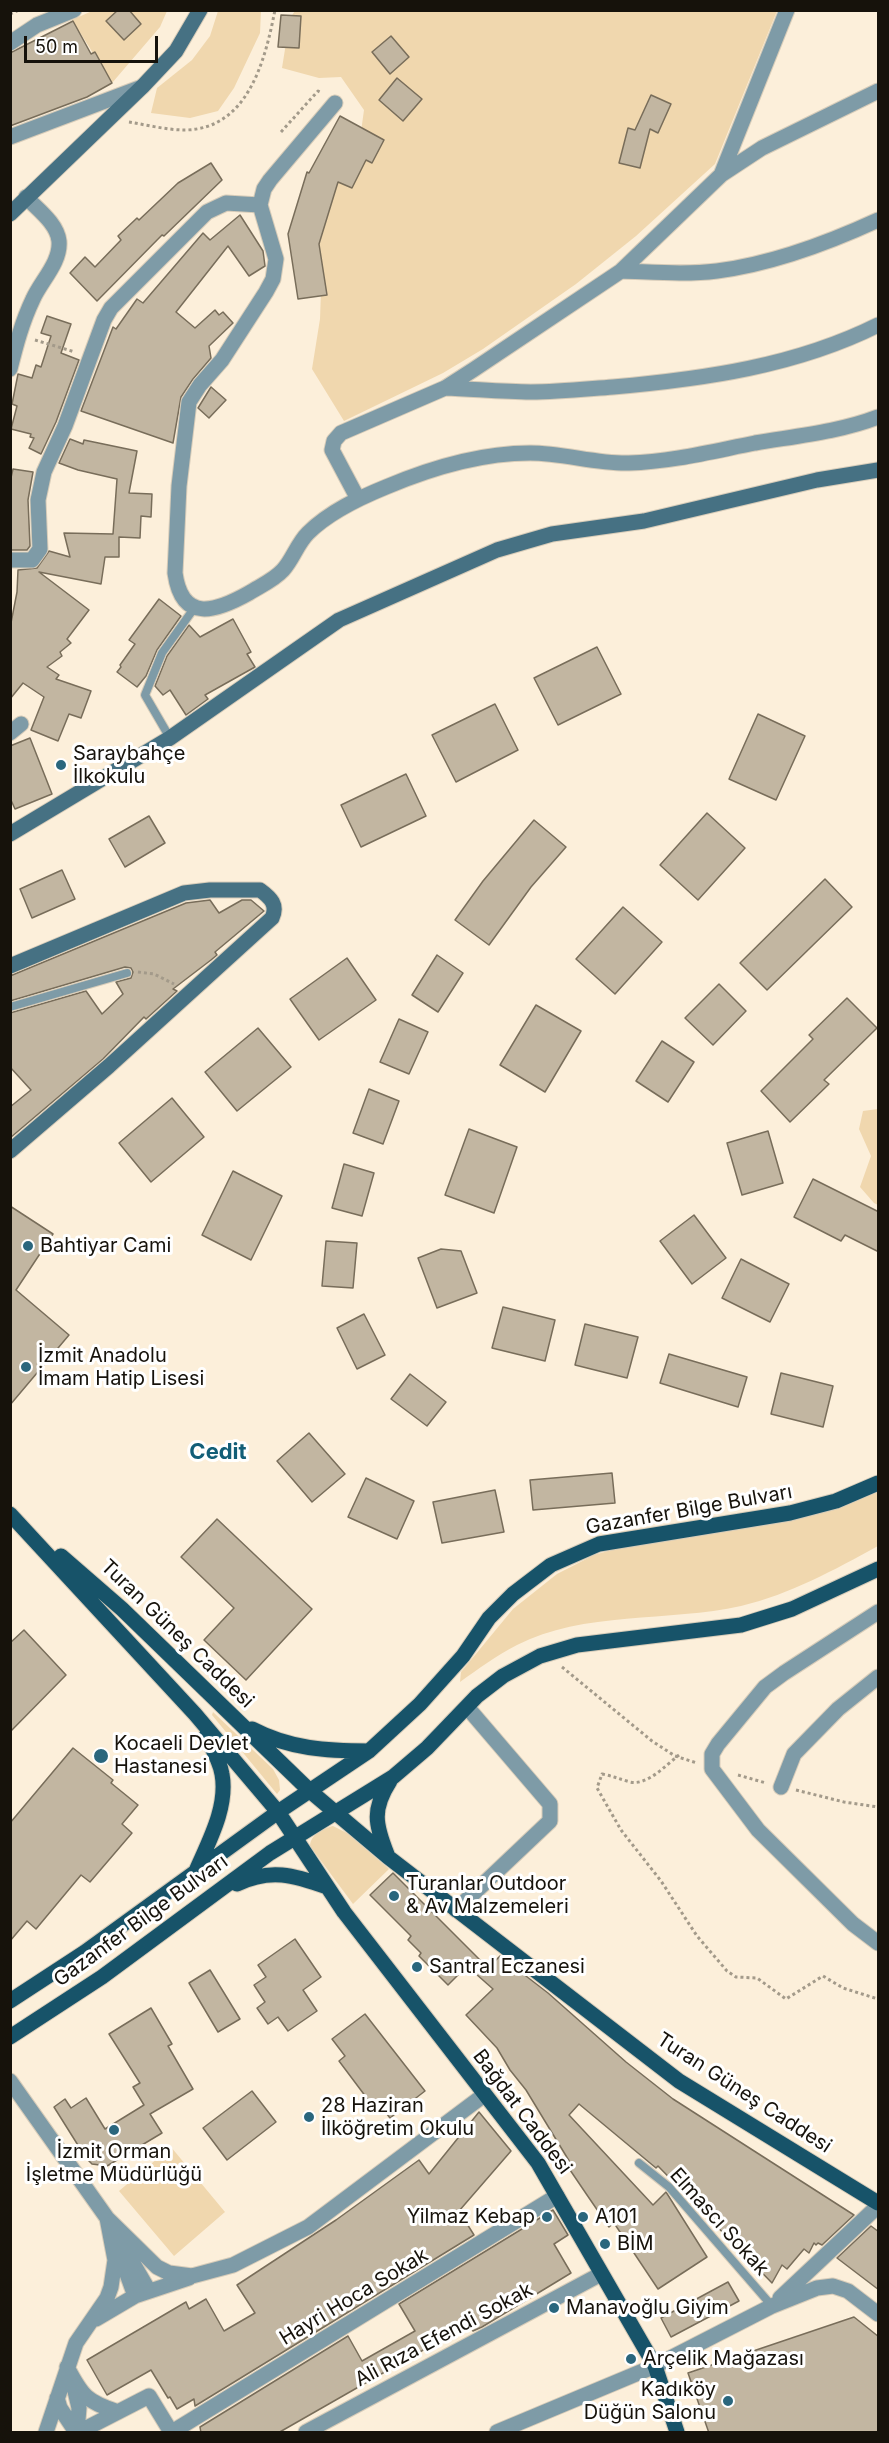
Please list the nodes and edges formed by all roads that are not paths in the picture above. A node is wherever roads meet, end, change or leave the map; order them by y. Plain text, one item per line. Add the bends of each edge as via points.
1 (74, 10) edge
2 (200, 10) edge
3 (787, 10) edge
4 (10, 43) edge
5 (143, 86) junction
6 (879, 91) edge
7 (335, 103) dead end
8 (10, 137) edge
9 (721, 175) junction
10 (26, 197) junction
11 (260, 204) junction
12 (10, 214) edge
13 (879, 220) edge
14 (621, 271) junction
15 (879, 325) edge
16 (10, 369) edge
17 (445, 388) junction
18 (879, 417) edge
19 (879, 470) edge
20 (358, 499) junction
21 (10, 560) edge
22 (196, 606) junction
23 (170, 738) junction
24 (10, 834) edge
25 (10, 966) edge
26 (127, 973) road end
27 (10, 1007) edge
28 (10, 1151) edge
29 (879, 1483) edge
30 (10, 1514) edge
31 (879, 1569) edge
32 (879, 1612) edge
33 (879, 1677) edge
34 (467, 1707) junction
35 (195, 1714) junction
36 (239, 1722) junction
37 (369, 1751) junction
38 (393, 1777) junction
39 (781, 1786) dead end
40 (310, 1791) junction
41 (278, 1812) junction
42 (336, 1814) junction
43 (296, 1838) junction
44 (388, 1857) junction
45 (195, 1871) junction
46 (327, 1887) junction
47 (213, 1896) junction
48 (456, 1910) junction
49 (879, 1943) edge
50 (10, 2001) edge
51 (10, 2037) edge
52 (10, 2081) edge
53 (484, 2096) junction
54 (639, 2163) dead end
55 (557, 2196) junction
56 (879, 2204) edge
57 (107, 2218) junction
58 (602, 2274) junction
59 (192, 2277) junction
60 (142, 2294) junction
61 (772, 2306) junction
62 (879, 2314) edge
63 (93, 2320) junction
64 (655, 2366) junction
65 (67, 2367) junction
66 (57, 2398) junction
67 (118, 2412) junction
68 (46, 2433) edge
69 (78, 2433) edge
70 (171, 2433) edge
71 (306, 2433) edge
72 (497, 2433) edge
73 (677, 2433) edge

1 - 4 street via 37,25
2 - 5 main road via 176,51
3 - 9 street
5 - 8 street
5 - 10 main road
6 - 9 street via 762,148
7 - 11 street via 270,180
9 - 14 street
10 - 12 main road
10 - 16 street via 55,230 58,249 33,298
11 - 21 street via 226,203 207,212 111,308 40,485 40,549 32,560
11 - 22 street via 276,259 273,279 222,360 193,394 184,433 175,573 182,596
13 - 14 street via 843,237 743,266 681,273
14 - 17 street
15 - 17 street via 798,356 730,373 558,392
17 - 20 street via 341,433 334,441 332,450
18 - 20 street via 843,428 647,462 593,461 530,453 491,457 424,472
19 - 23 main road via 817,480 644,521 552,534 497,550 339,620
20 - 22 street via 308,533 276,577 226,606 208,610
22 - 23 lane via 162,653 145,695
23 - 24 main road
25 - 28 main road via 184,893 260,890 273,902 272,918
26 - 27 lane
29 - 37 main road, Gazanfer Bilge Bulvarı via 836,1501 790,1513 599,1544 551,1565 489,1618 463,1656 420,1704
30 - 35 main road, Turan Güneş Caddesi
30 - 36 main road, Turan Güneş Caddesi via 88,1578
31 - 34 main road via 792,1609 741,1625 577,1645 548,1653 503,1676
32 - 49 street via 765,1687 712,1754 712,1769 759,1830 854,1924
33 - 39 street via 838,1709 794,1754
34 - 38 main road
34 - 48 street via 550,1804 550,1821
35 - 41 main road, Turan Güneş Caddesi
35 - 45 main road via 219,1763 224,1795
36 - 37 main road via 268,1738 307,1748
36 - 40 main road, Turan Güneş Caddesi
37 - 40 main road, Gazanfer Bilge Bulvarı
38 - 42 main road
38 - 44 main road via 376,1812
40 - 41 main road, Gazanfer Bilge Bulvarı
40 - 42 main road, Turan Güneş Caddesi
41 - 43 main road, Turan Güneş Caddesi
41 - 45 main road, Gazanfer Bilge Bulvarı
42 - 43 main road, Gazanfer Bilge Bulvarı
42 - 44 main road, Turan Güneş Caddesi
43 - 46 main road, Bağdat Caddesi
43 - 47 main road, Gazanfer Bilge Bulvarı
44 - 48 main road, Turan Güneş Caddesi
45 - 50 main road, Gazanfer Bilge Bulvarı via 85,1952
46 - 47 main road via 300,1877 275,1874 251,1878
46 - 53 main road, Bağdat Caddesi
47 - 51 main road, Gazanfer Bilge Bulvarı via 102,1977
48 - 56 main road, Turan Güneş Caddesi via 680,2081
52 - 57 street
53 - 55 main road, Bağdat Caddesi via 538,2163
53 - 59 street via 308,2227 233,2265
54 - 61 lane, Elmascı Sokak via 669,2187
55 - 58 main road, Bağdat Caddesi
55 - 70 street, Hayri Hoca Sokak
56 - 61 street
57 - 59 street via 157,2267
57 - 60 street
57 - 63 street via 114,2247 114,2274 107,2298
58 - 64 main road, Bağdat Caddesi
58 - 71 street, Ali Rıza Efendi Sokak
59 - 60 street
60 - 63 street
61 - 62 street via 833,2286 857,2296
61 - 64 street
63 - 65 street via 76,2343
64 - 72 street
64 - 73 main road, Bağdat Caddesi
65 - 66 street
65 - 67 street via 88,2400
65 - 69 street via 77,2396
66 - 68 street
66 - 69 street
67 - 69 street
67 - 70 street via 149,2396

